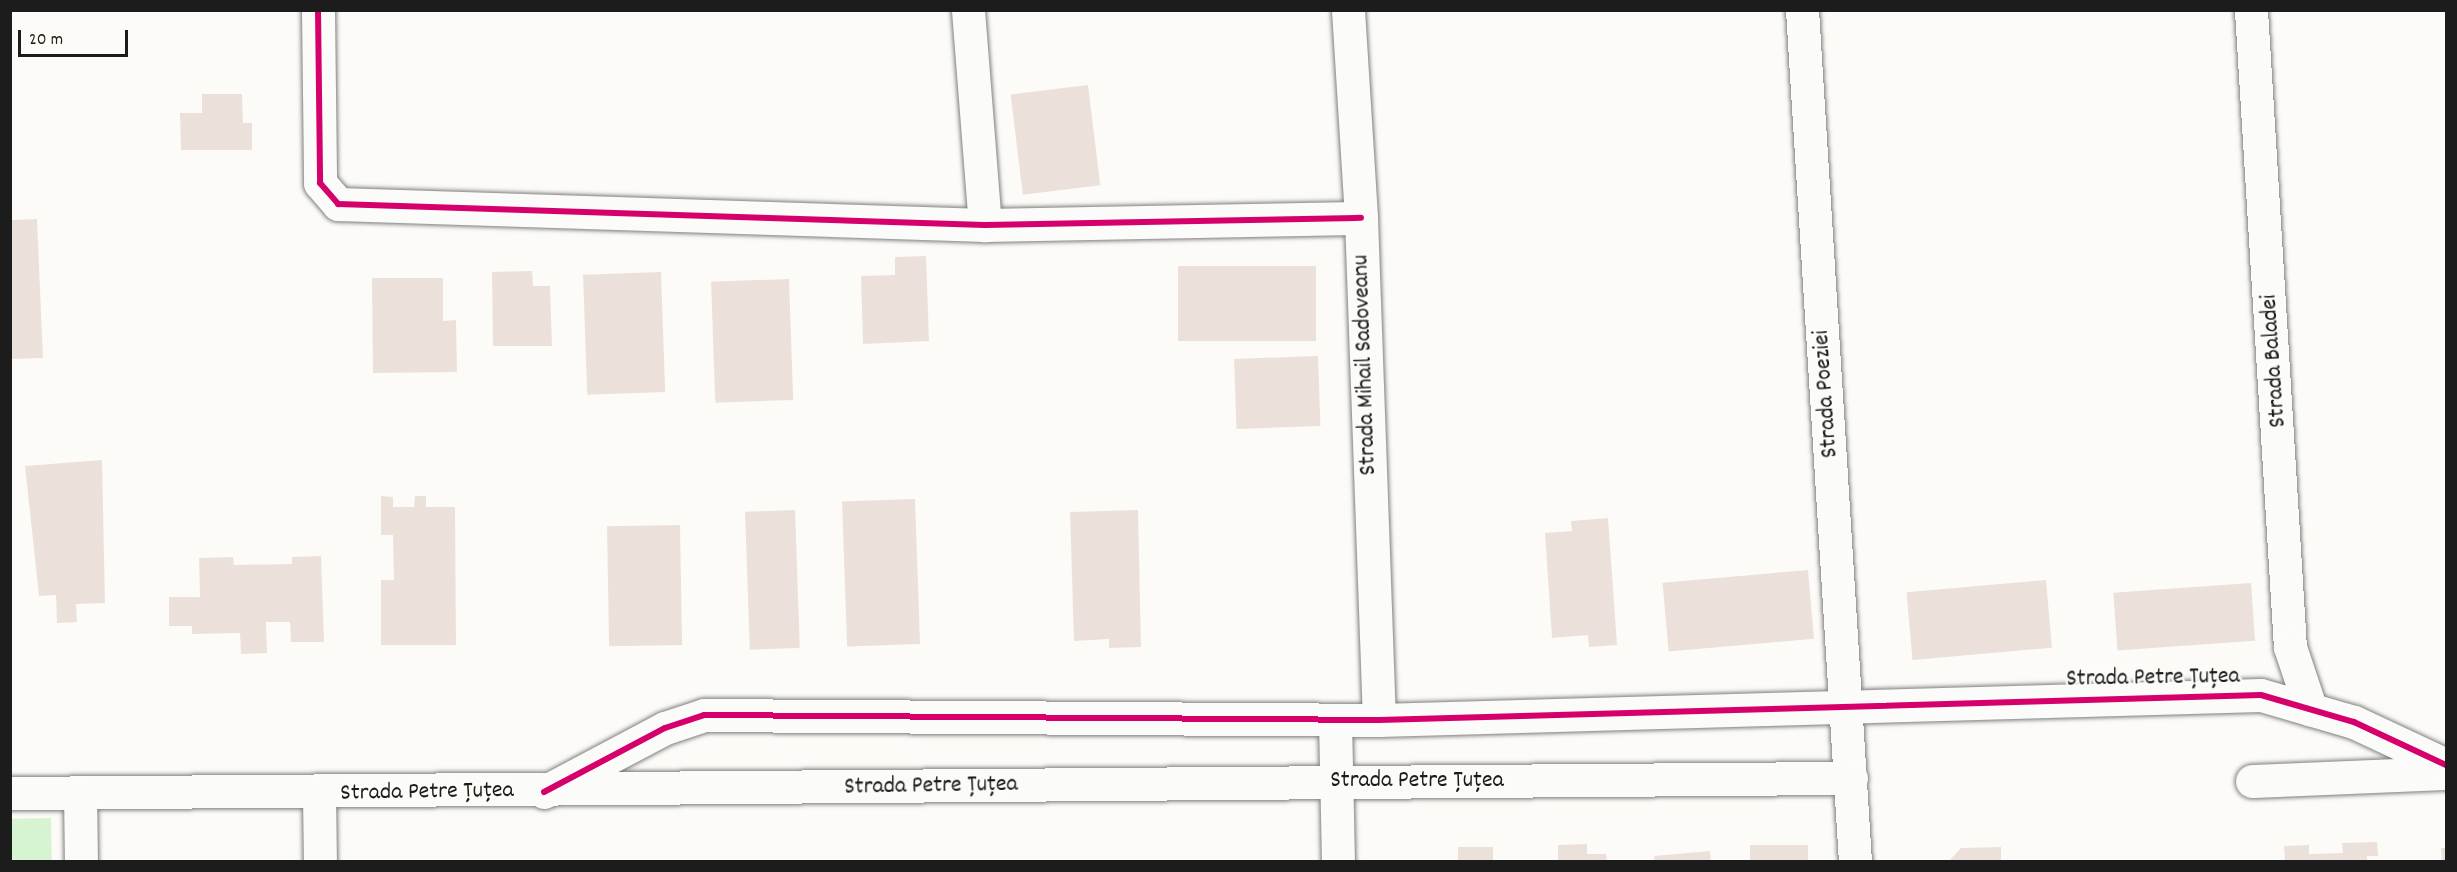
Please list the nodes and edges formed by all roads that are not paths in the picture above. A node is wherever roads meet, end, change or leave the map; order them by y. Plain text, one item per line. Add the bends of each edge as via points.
1 (318, 10) edge
2 (968, 10) edge
3 (1348, 10) edge
4 (1802, 10) edge
5 (2251, 10) edge
6 (1361, 218) junction
7 (985, 225) junction
8 (1847, 707) junction
9 (2311, 710) junction
10 (1335, 720) junction
11 (1378, 720) junction
12 (2446, 765) edge
13 (2446, 773) edge
14 (1851, 778) junction
15 (2252, 781) dead end
16 (1335, 782) junction
17 (544, 792) junction
18 (10, 793) edge
19 (80, 794) junction
20 (320, 794) junction
21 (81, 861) edge
22 (320, 861) edge
23 (1338, 861) edge
24 (1856, 861) edge

1 - 7 street via 320,183 338,204
2 - 7 street
3 - 6 street, Strada Mihail Sadoveanu
4 - 8 street, Strada Poeziei
5 - 9 street, Strada Baladei via 2290,647
6 - 7 street
6 - 11 street, Strada Mihail Sadoveanu
8 - 9 street, Strada Petre Țuțea via 2261,695
8 - 11 street, Strada Petre Țuțea
8 - 14 street, Strada Poeziei
9 - 12 street, Strada Petre Țuțea via 2354,722
10 - 11 street, Strada Petre Țuțea
10 - 16 street
10 - 17 street, Strada Petre Țuțea via 704,715 665,728
13 - 15 street
14 - 16 street, Strada Petre Țuțea
14 - 24 street, Strada Poeziei
16 - 17 street, Strada Petre Țuțea
16 - 23 street
17 - 20 street, Strada Petre Țuțea
18 - 19 street, Strada Petre Țuțea
19 - 20 street, Strada Petre Țuțea
19 - 21 street
20 - 22 street

